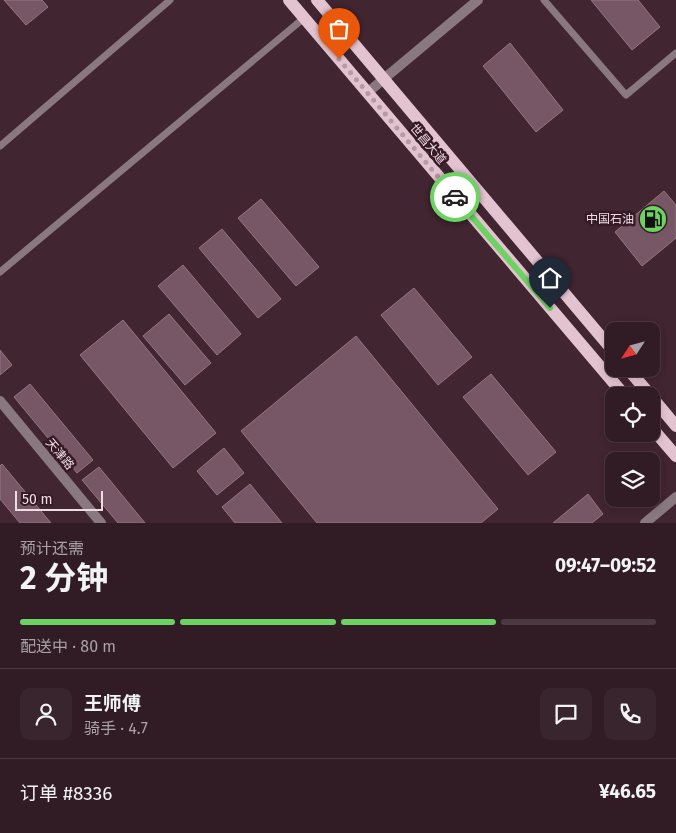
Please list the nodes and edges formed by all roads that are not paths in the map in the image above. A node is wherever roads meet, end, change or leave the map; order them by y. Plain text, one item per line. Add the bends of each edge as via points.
1 (170, 0) edge
2 (289, 0) edge
3 (318, 0) edge
4 (478, 0) edge
5 (544, 0) edge
6 (304, 18) junction
7 (676, 52) edge
8 (384, 79) junction
9 (367, 93) junction
10 (0, 146) edge
11 (0, 272) edge
12 (605, 341) edge
13 (617, 387) edge
14 (0, 401) edge
15 (660, 407) edge
16 (676, 426) edge
17 (660, 437) edge
18 (676, 456) edge
19 (676, 497) edge
20 (101, 523) edge
21 (645, 523) edge

1 - 10 lane
2 - 6 main road, 世昌大道
3 - 8 main road, 世昌大道
4 - 8 street
5 - 7 lane via 626,95
6 - 9 main road, 世昌大道
6 - 11 lane
8 - 9 street
8 - 12 main road, 世昌大道
9 - 13 main road, 世昌大道
14 - 20 street, 天津路
15 - 16 main road
17 - 18 main road
19 - 21 street

